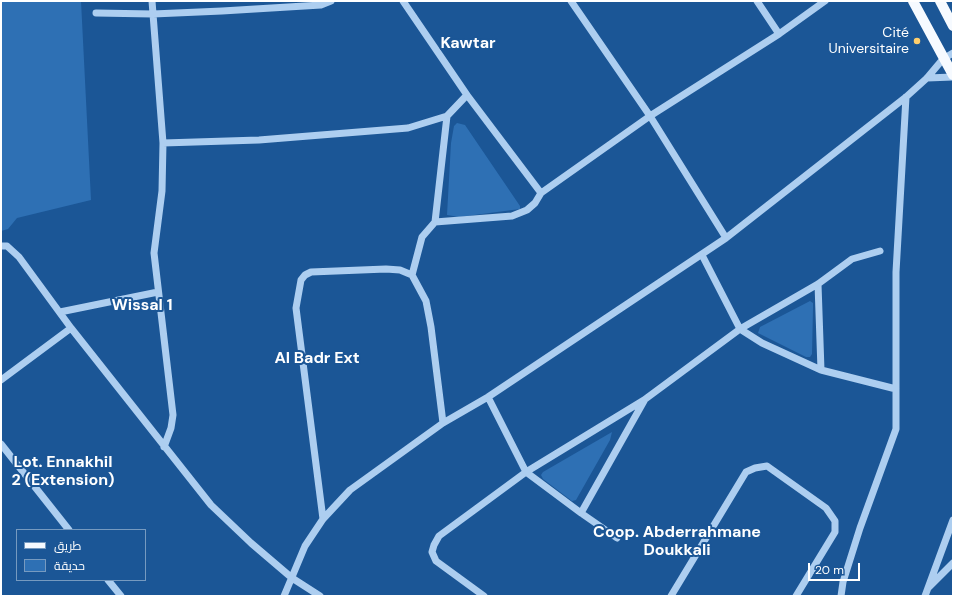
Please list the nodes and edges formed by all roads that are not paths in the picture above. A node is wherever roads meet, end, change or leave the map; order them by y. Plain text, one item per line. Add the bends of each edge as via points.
1 (152, 1) edge
2 (331, 1) edge
3 (403, 1) edge
4 (571, 1) edge
5 (757, 1) edge
6 (825, 1) edge
7 (913, 1) edge
8 (940, 1) edge
9 (96, 13) dead end
10 (153, 14) junction
11 (953, 26) edge
12 (779, 34) junction
13 (953, 53) edge
14 (943, 59) junction
15 (953, 76) edge
16 (927, 78) junction
17 (468, 95) junction
18 (906, 97) junction
19 (447, 116) junction
20 (650, 116) junction
21 (163, 143) junction
22 (541, 192) junction
23 (435, 222) junction
24 (726, 238) junction
25 (1, 246) edge
26 (880, 251) dead end
27 (702, 256) junction
28 (412, 275) junction
29 (818, 284) junction
30 (158, 292) junction
31 (60, 312) junction
32 (71, 328) junction
33 (740, 329) junction
34 (821, 370) junction
35 (1, 380) edge
36 (896, 389) junction
37 (488, 397) junction
38 (644, 400) junction
39 (443, 423) junction
40 (1, 444) edge
41 (164, 447) junction
42 (526, 472) junction
43 (581, 513) junction
44 (322, 519) junction
45 (953, 520) edge
46 (68, 529) edge
47 (617, 538) dead end
48 (953, 563) edge
49 (292, 578) junction
50 (109, 581) edge
51 (926, 593) edge
52 (121, 596) edge
53 (284, 596) edge
54 (320, 596) edge
55 (484, 596) edge
56 (671, 596) edge
57 (796, 596) edge
58 (841, 596) edge

1 - 10 street
2 - 10 street via 321,5
3 - 17 street
4 - 20 street
5 - 12 street
6 - 12 street
7 - 14 main road
8 - 11 main road
9 - 10 street
10 - 21 street
12 - 20 street
13 - 14 street
14 - 15 main road
14 - 16 street
15 - 16 street
16 - 18 street
17 - 19 street
17 - 22 street
18 - 24 street
18 - 36 street via 896,272
19 - 21 street via 408,128 364,133
19 - 23 street
20 - 22 street
20 - 24 street
21 - 30 street via 162,191 154,253
22 - 23 street via 535,203 527,210 512,216
23 - 28 street via 422,237
24 - 27 street
25 - 31 street via 7,246 18,257
26 - 29 street via 852,259
27 - 33 street
27 - 37 street
28 - 39 street via 426,301
28 - 44 street via 400,270 386,269 312,272 301,280 296,308
29 - 33 street
29 - 34 street
30 - 31 street
30 - 41 street via 173,415
31 - 32 street
32 - 35 street
32 - 41 street
33 - 34 street via 762,343
33 - 38 street
34 - 36 street
36 - 58 street via 896,429 860,528
37 - 39 street
37 - 42 street
38 - 42 street
38 - 43 street
39 - 44 street via 350,490
40 - 46 street
41 - 49 street via 211,505
42 - 43 street
42 - 55 street via 439,536 434,545 432,552 436,561
43 - 47 street
44 - 49 street via 305,546
45 - 51 street
48 - 51 street
49 - 53 street
49 - 54 street
50 - 52 street
56 - 57 street via 746,472 767,466 826,508 835,521 835,532

